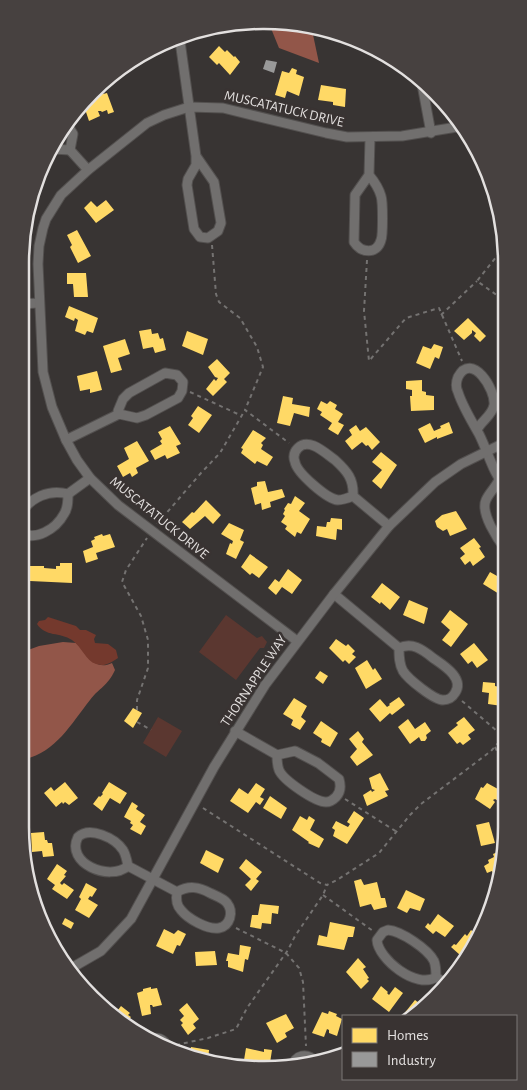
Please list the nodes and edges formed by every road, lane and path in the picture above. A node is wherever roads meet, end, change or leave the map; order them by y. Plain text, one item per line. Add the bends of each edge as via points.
1 (181, 44) edge
2 (423, 92) edge
3 (189, 107) junction
4 (455, 128) edge
5 (70, 130) edge
6 (431, 133) junction
7 (370, 138) junction
8 (58, 149) edge
9 (70, 150) junction
10 (196, 156) junction
11 (88, 170) junction
12 (369, 175) junction
13 (211, 237) junction
14 (368, 251) junction
15 (498, 254) edge
16 (477, 280) junction
17 (498, 296) edge
18 (39, 303) junction
19 (29, 304) edge
20 (441, 314) junction
21 (466, 370) junction
22 (183, 389) junction
23 (245, 410) junction
24 (119, 414) junction
25 (241, 415) junction
26 (477, 430) junction
27 (66, 440) junction
28 (498, 446) edge
29 (297, 449) junction
30 (486, 451) junction
31 (90, 478) junction
32 (498, 478) edge
33 (498, 481) edge
34 (68, 494) junction
35 (353, 496) junction
36 (29, 503) edge
37 (389, 526) junction
38 (151, 531) junction
39 (29, 535) edge
40 (498, 539) edge
41 (334, 594) junction
42 (297, 641) junction
43 (399, 648) junction
44 (454, 694) junction
45 (137, 710) dead end
46 (137, 722) dead end
47 (150, 730) dead end
48 (235, 731) junction
49 (498, 732) edge
50 (498, 744) edge
51 (495, 747) junction
52 (498, 753) edge
53 (277, 755) junction
54 (339, 795) junction
55 (194, 803) junction
56 (397, 832) junction
57 (128, 866) junction
58 (153, 880) junction
59 (326, 885) junction
60 (177, 892) junction
61 (323, 895) junction
62 (227, 924) junction
63 (379, 935) junction
64 (286, 953) junction
65 (75, 967) edge
66 (436, 976) junction
67 (441, 980) edge
68 (178, 1045) edge
69 (307, 1055) junction
70 (310, 1057) edge
71 (297, 1059) edge

1 - 3 street
2 - 6 street
3 - 7 street, MUSCATATUCK DRIVE via 223,108 326,133
3 - 10 street
3 - 11 street, MUSCATATUCK DRIVE via 147,123
4 - 6 street, MUSCATATUCK DRIVE
5 - 9 street via 73,134
6 - 7 street, MUSCATATUCK DRIVE
7 - 12 street
8 - 9 street
9 - 11 street
10 - 13 street via 214,182 221,223
10 - 13 street via 196,165 187,185 194,229 200,236
11 - 18 street, MUSCATATUCK DRIVE via 61,195 46,219 39,246
12 - 14 street via 382,197 382,239 378,246
12 - 14 street via 357,190 354,204 354,242
13 - 23 path via 219,302 240,318 257,347 263,367
14 - 20 path via 364,311 369,361 406,318 439,308
15 - 16 path
16 - 17 path
16 - 20 path
18 - 19 street
18 - 27 street, MUSCATATUCK DRIVE via 43,372 52,407
20 - 21 path
21 - 26 street via 458,377 457,389
21 - 26 street via 476,369 481,373 494,402 490,415
22 - 24 street via 176,399 142,417
22 - 24 street via 181,378 172,373 165,374 129,393 119,407
22 - 25 path
23 - 25 path
23 - 29 path
24 - 27 street
25 - 38 path via 220,453
26 - 30 street
27 - 31 street, MUSCATATUCK DRIVE
28 - 30 street, THORNAPPLE WAY
29 - 35 street via 302,445 314,446 344,468 352,482
29 - 35 street via 294,455 296,467 330,498
30 - 32 street
30 - 37 street, THORNAPPLE WAY via 435,482
31 - 34 street
31 - 38 street, MUSCATATUCK DRIVE
33 - 40 street via 484,508
34 - 36 street via 58,492 41,496
34 - 39 street via 64,515 51,528 37,536
35 - 37 street
37 - 41 street, THORNAPPLE WAY
38 - 42 street, MUSCATATUCK DRIVE
38 - 45 path via 122,582 138,610 148,640 148,668 137,700
41 - 42 street, THORNAPPLE WAY
41 - 43 street
42 - 48 street, THORNAPPLE WAY
43 - 44 street via 412,646 422,649 439,662 455,676 458,690
43 - 44 street via 399,662 404,672 422,688 440,700 450,699
44 - 49 path
46 - 47 path
48 - 53 street
48 - 55 street, THORNAPPLE WAY
50 - 51 path
51 - 52 path
51 - 56 path via 421,804
53 - 54 street via 295,751 318,763 339,779
53 - 54 street via 281,774 297,787 323,802 334,800
54 - 56 path
55 - 58 street, THORNAPPLE WAY
55 - 59 path
56 - 59 path via 380,853
57 - 57 street via 122,848 117,844 95,832 78,837 78,856 92,868 111,873
57 - 58 street
58 - 60 street
58 - 65 street, THORNAPPLE WAY via 132,919 118,935 101,951
59 - 61 path
60 - 62 street via 177,902 189,918 211,928
60 - 62 street via 184,888 200,888 218,896 229,908
61 - 63 path
61 - 64 path
62 - 64 path
63 - 66 street via 388,930 404,935 433,960
63 - 66 street via 380,951 406,974 423,981
64 - 68 path via 236,1028
64 - 69 path via 300,968 302,976
66 - 67 street
69 - 70 street
69 - 71 street

